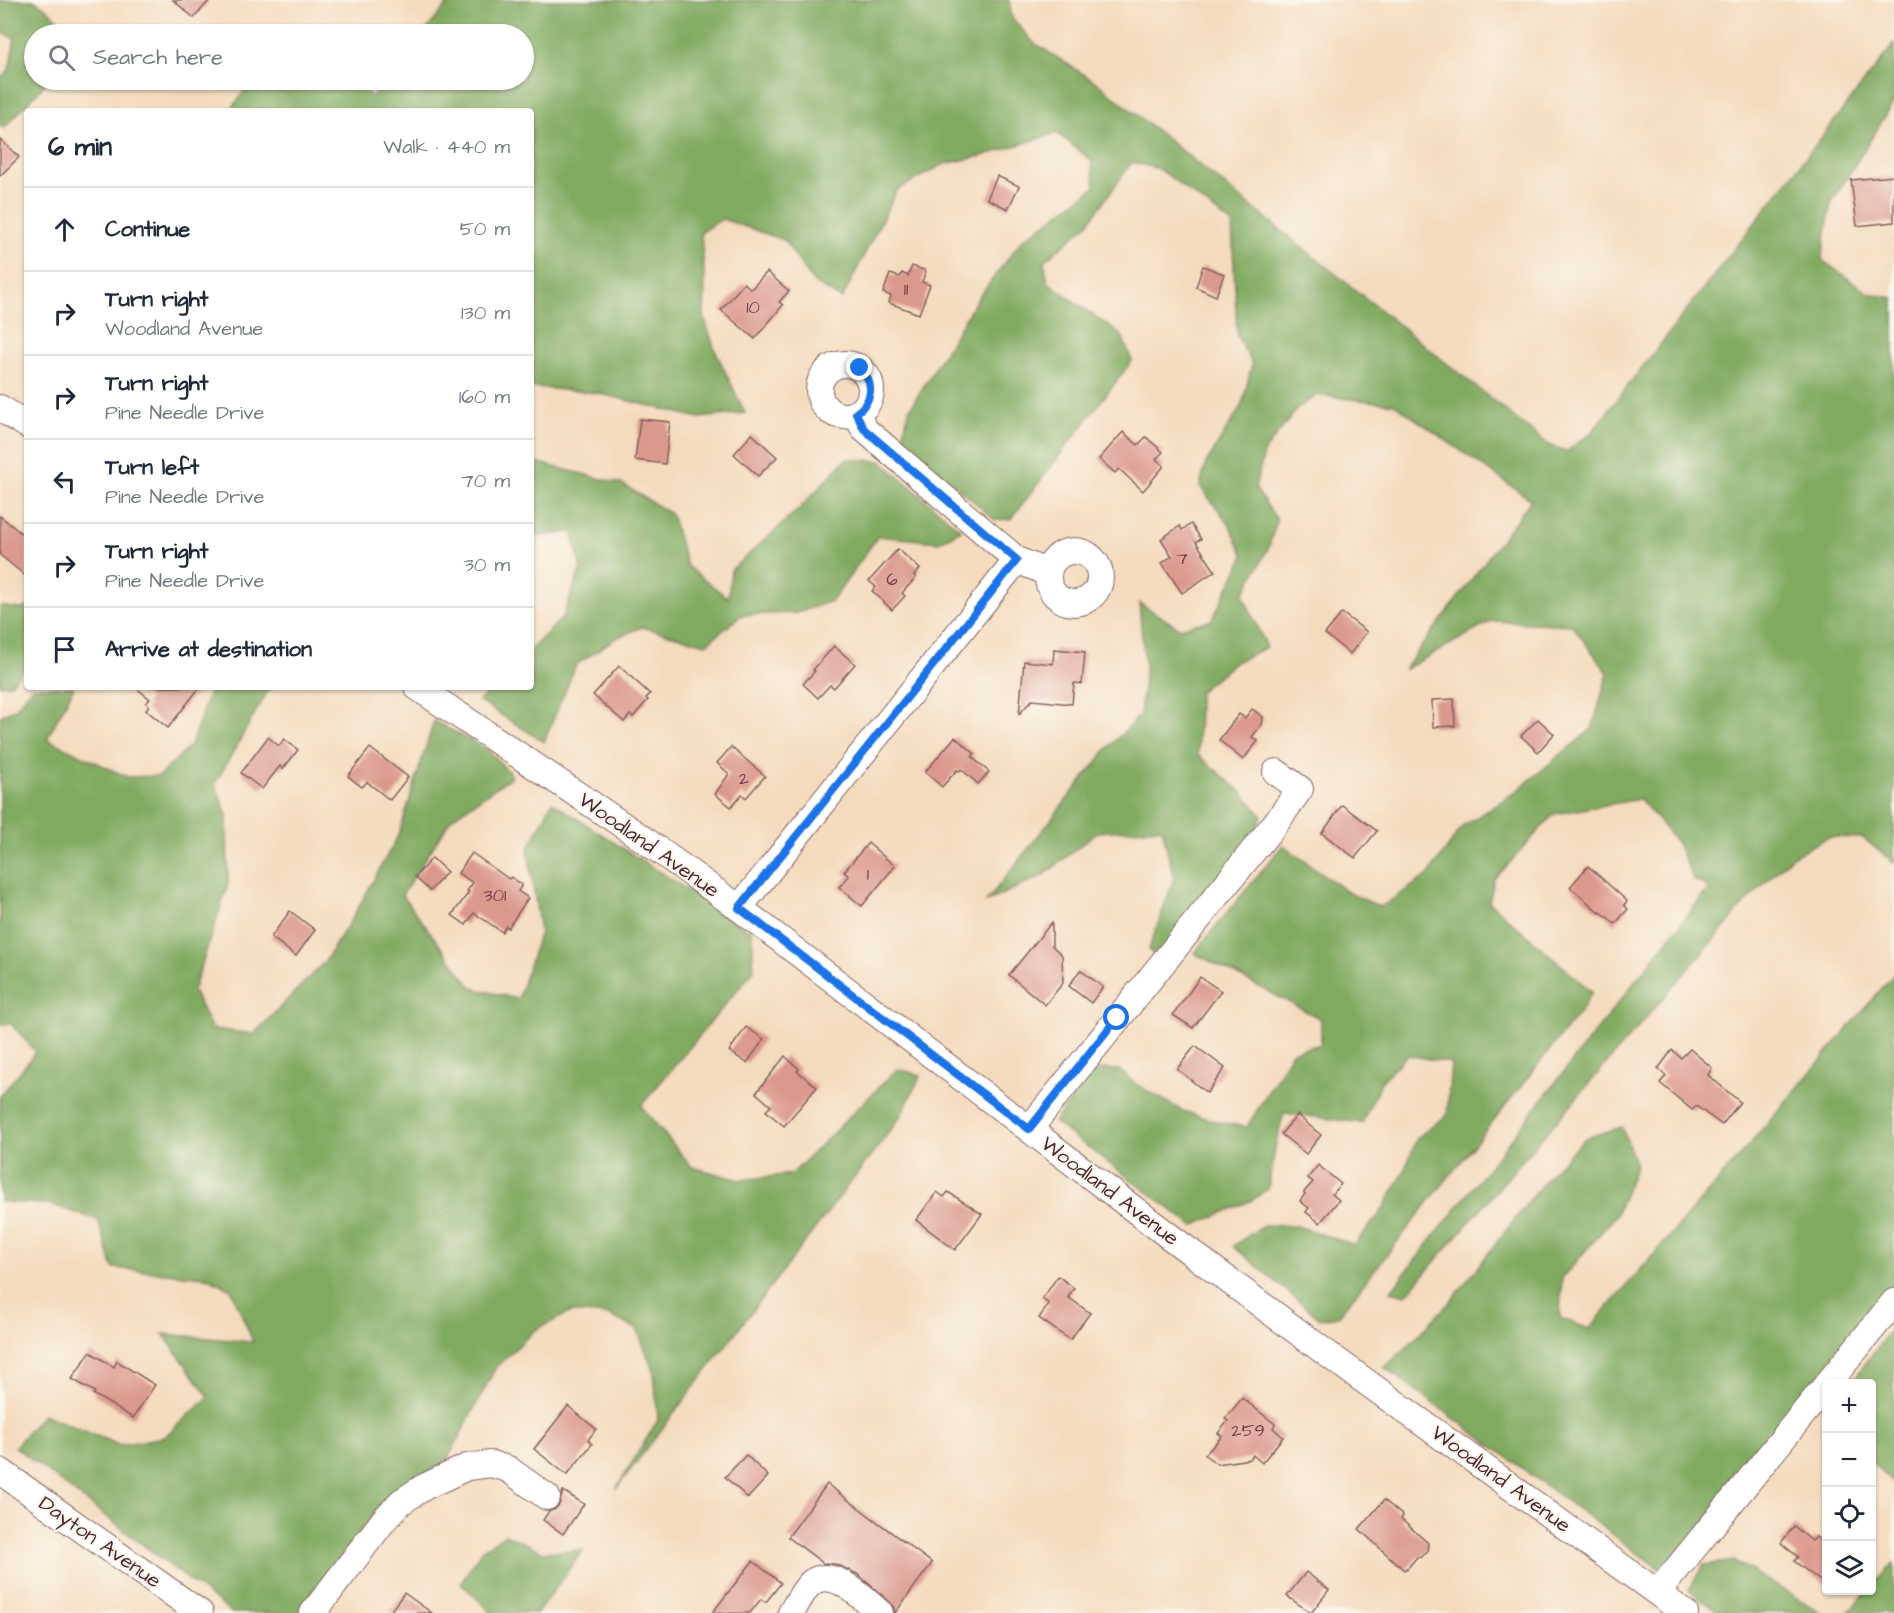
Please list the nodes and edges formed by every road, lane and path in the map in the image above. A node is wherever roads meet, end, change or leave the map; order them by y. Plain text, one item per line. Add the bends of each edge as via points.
1 (0, 408) edge
2 (856, 413) dead end
3 (24, 423) edge
4 (1017, 560) junction
5 (1048, 573) dead end
6 (421, 690) edge
7 (1276, 772) dead end
8 (739, 908) junction
9 (1029, 1129) junction
10 (1894, 1302) edge
11 (0, 1471) edge
12 (547, 1497) dead end
13 (1658, 1592) junction
14 (200, 1613) edge
15 (313, 1613) edge
16 (791, 1613) edge
17 (880, 1613) edge
18 (1685, 1613) edge

1 - 3 street
2 - 4 street via 864,429
4 - 5 street
4 - 8 street
6 - 8 street, Woodland Avenue
7 - 9 street via 1300,789
8 - 9 street, Woodland Avenue
9 - 13 street, Woodland Avenue via 1322,1350
10 - 13 street
11 - 14 street, Dayton Avenue
12 - 15 street via 508,1469 491,1464 467,1467 424,1487 401,1502 384,1520
13 - 18 street, Woodland Avenue
16 - 17 street via 810,1583 824,1577 840,1581

